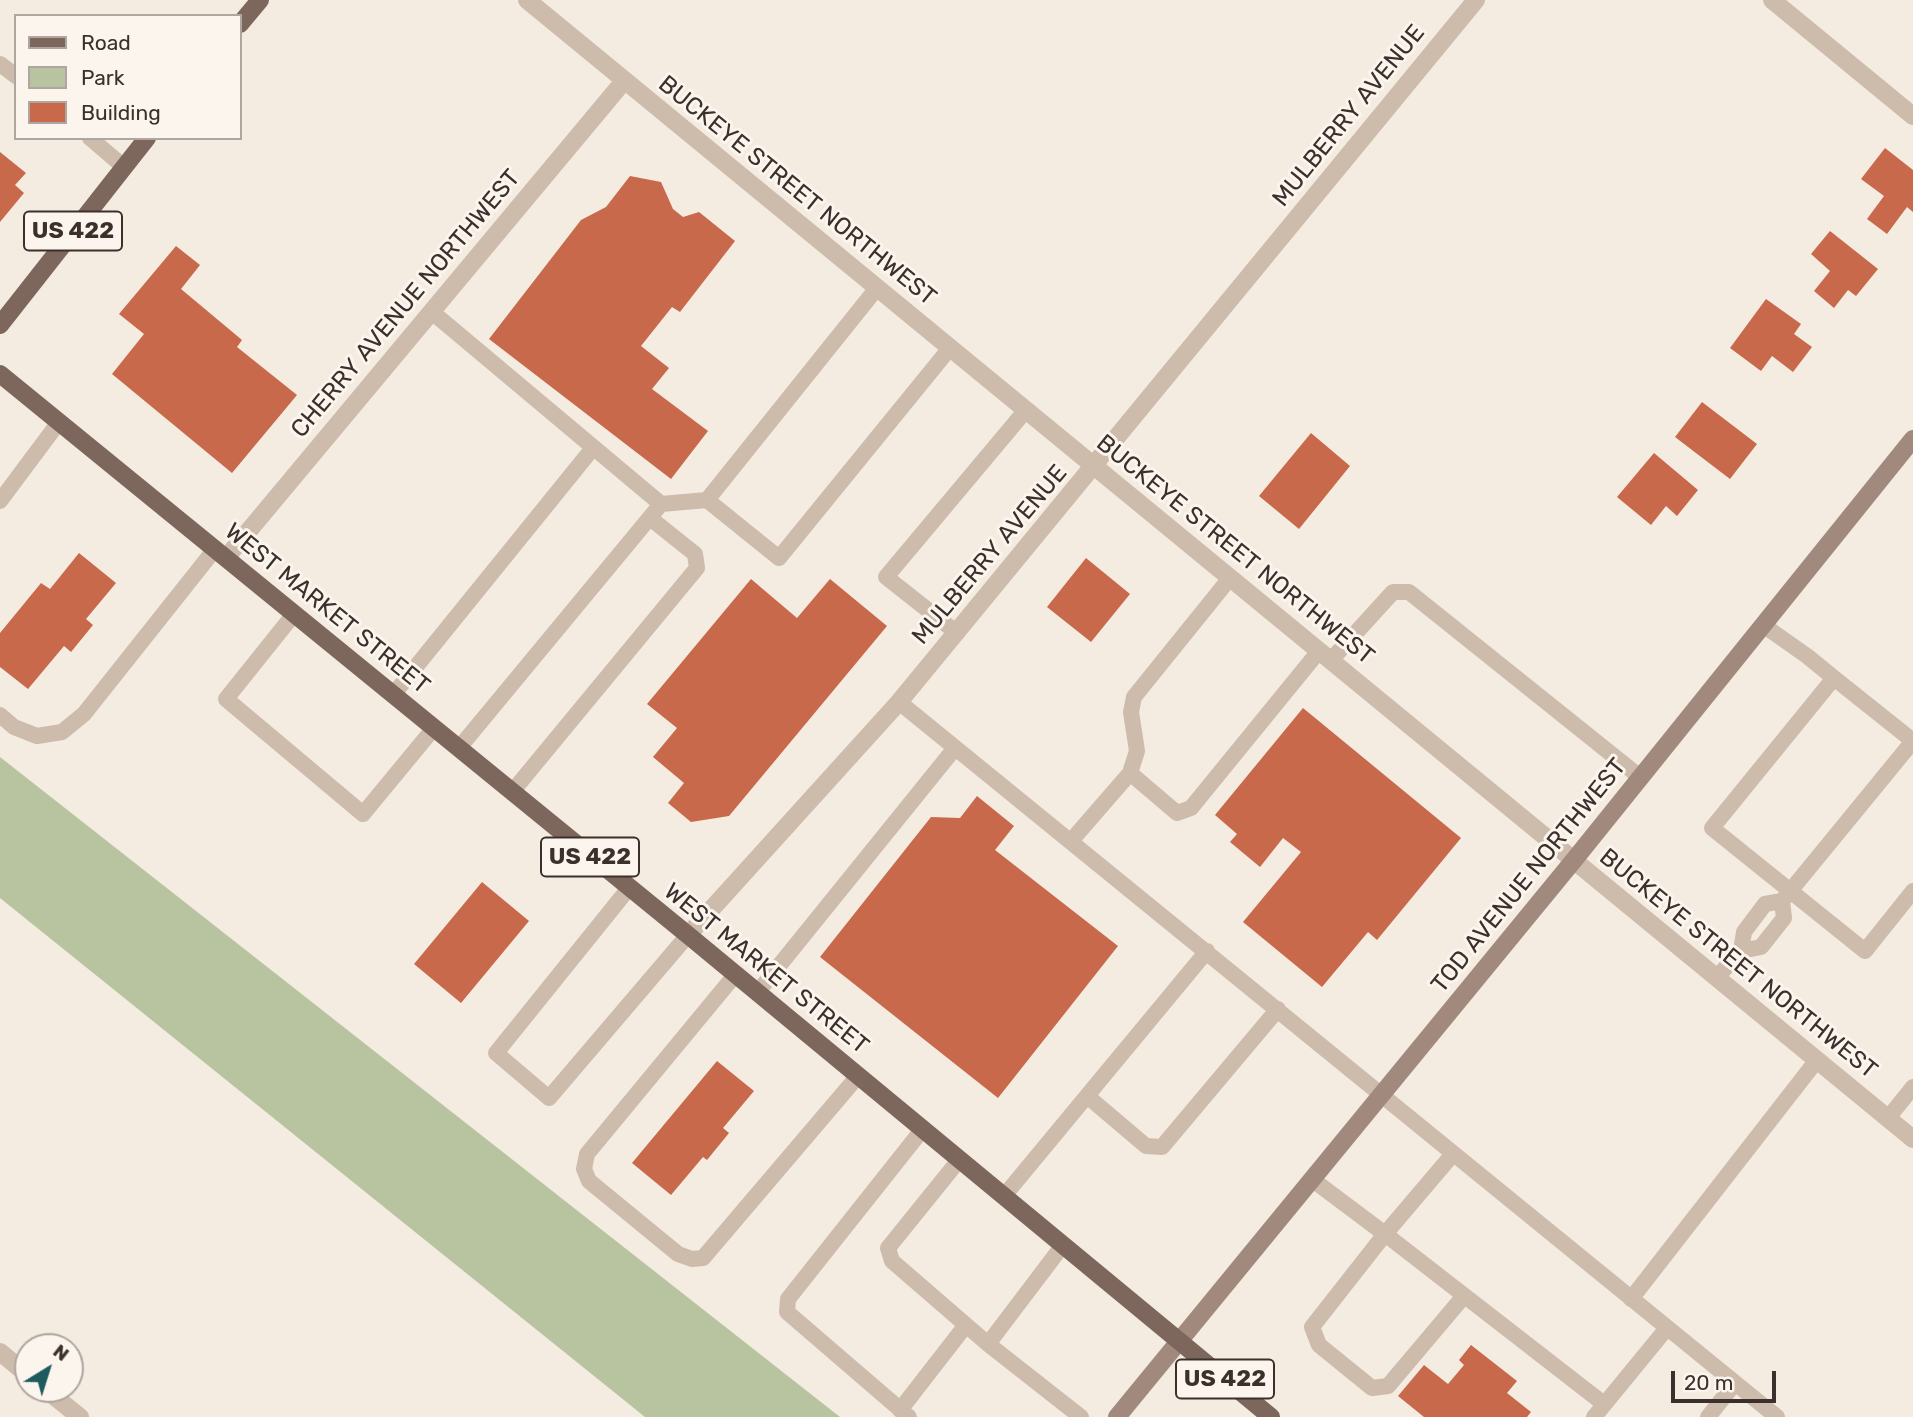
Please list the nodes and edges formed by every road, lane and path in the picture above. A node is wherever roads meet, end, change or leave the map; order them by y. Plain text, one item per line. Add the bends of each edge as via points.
1 (260, 0) edge
2 (527, 0) edge
3 (1476, 0) edge
4 (1772, 0) edge
5 (242, 22) edge
6 (624, 81) junction
7 (1913, 116) edge
8 (92, 140) edge
9 (145, 140) edge
10 (124, 167) junction
11 (877, 288) junction
12 (432, 312) junction
13 (0, 325) edge
14 (950, 348) junction
15 (0, 374) edge
16 (1026, 410) junction
17 (59, 422) junction
18 (1913, 439) edge
19 (593, 447) junction
20 (1095, 466) junction
21 (707, 500) junction
22 (0, 501) edge
23 (661, 504) junction
24 (650, 518) junction
25 (221, 553) junction
26 (1230, 578) junction
27 (294, 614) junction
28 (1763, 625) junction
29 (957, 633) junction
30 (1325, 656) junction
31 (1834, 678) junction
32 (393, 695) junction
33 (899, 702) junction
34 (0, 715) edge
35 (434, 728) junction
36 (459, 748) junction
37 (955, 748) junction
38 (1130, 773) junction
39 (1640, 777) junction
40 (512, 792) junction
41 (1071, 841) junction
42 (1574, 860) junction
43 (629, 888) junction
44 (1913, 891) edge
45 (1786, 896) junction
46 (688, 934) junction
47 (1207, 951) junction
48 (1741, 951) junction
49 (734, 975) junction
50 (1718, 976) junction
51 (757, 993) junction
52 (1278, 1009) junction
53 (1817, 1060) junction
54 (858, 1076) junction
55 (1913, 1087) edge
56 (1382, 1094) junction
57 (1087, 1096) junction
58 (1888, 1118) junction
59 (922, 1130) junction
60 (1913, 1139) edge
61 (1453, 1154) junction
62 (959, 1160) junction
63 (1313, 1180) junction
64 (1004, 1196) junction
65 (1385, 1234) junction
66 (1063, 1245) junction
67 (1464, 1296) junction
68 (1630, 1299) junction
69 (966, 1325) junction
70 (1667, 1328) junction
71 (1180, 1341) junction
72 (988, 1344) junction
73 (0, 1353) edge
74 (14, 1364) edge
75 (1735, 1383) junction
76 (62, 1403) edge
77 (1599, 1411) edge
78 (904, 1413) edge
79 (80, 1417) edge
80 (1081, 1417) edge
81 (1117, 1417) edge
82 (1271, 1417) edge
83 (1708, 1417) edge
84 (1777, 1417) edge

1 - 5 main road
2 - 6 street, BUCKEYE STREET NORTHWEST
3 - 20 street, MULBERRY AVENUE
4 - 7 street
6 - 11 street, BUCKEYE STREET NORTHWEST
6 - 12 street, CHERRY AVENUE NORTHWEST
8 - 10 lane
9 - 10 main road, US 422
10 - 13 main road, US 422
11 - 14 street, BUCKEYE STREET NORTHWEST
11 - 21 lane
12 - 19 lane
12 - 25 street, CHERRY AVENUE NORTHWEST
14 - 16 street, BUCKEYE STREET NORTHWEST
14 - 21 lane via 779,558
15 - 17 main road, WEST MARKET STREET / US 422
16 - 20 street, BUCKEYE STREET NORTHWEST
16 - 29 lane via 886,576
17 - 22 lane
17 - 25 main road, WEST MARKET STREET / US 422
18 - 28 main road, TOD AVENUE NORTHWEST
19 - 23 lane
19 - 32 lane
20 - 26 street, BUCKEYE STREET NORTHWEST
20 - 29 street, MULBERRY AVENUE
21 - 23 lane
23 - 24 lane
24 - 36 lane
24 - 40 lane via 695,554 697,568
25 - 27 main road, WEST MARKET STREET / US 422
25 - 34 lane via 84,714 62,732 37,736 14,727
26 - 30 street, BUCKEYE STREET NORTHWEST
26 - 38 lane via 1134,697 1131,712 1137,751
27 - 32 main road, WEST MARKET STREET / US 422
27 - 35 lane via 226,699 363,814
28 - 31 lane
28 - 39 main road, TOD AVENUE NORTHWEST
29 - 33 street, MULBERRY AVENUE
30 - 38 lane via 1191,808 1177,813
30 - 39 lane via 1393,592 1409,592
30 - 42 street, BUCKEYE STREET NORTHWEST
31 - 45 lane via 1712,828
31 - 45 lane via 1913,741
32 - 35 main road, WEST MARKET STREET / US 422
33 - 37 lane
33 - 46 street, MULBERRY AVENUE
35 - 36 main road, WEST MARKET STREET / US 422
36 - 40 main road, WEST MARKET STREET / US 422
37 - 41 lane
37 - 51 lane
38 - 41 lane
39 - 42 main road, TOD AVENUE NORTHWEST
40 - 43 main road, WEST MARKET STREET / US 422
41 - 47 lane
42 - 50 street, BUCKEYE STREET NORTHWEST
42 - 56 main road, TOD AVENUE NORTHWEST
43 - 46 main road, WEST MARKET STREET / US 422
43 - 46 lane via 496,1053 549,1098
44 - 45 lane via 1865,951
45 - 48 lane via 1765,904 1744,932
45 - 48 lane via 1784,918 1761,947
46 - 49 main road, WEST MARKET STREET / US 422
47 - 52 lane
47 - 57 lane
48 - 50 lane
49 - 51 main road, WEST MARKET STREET / US 422
49 - 54 lane via 587,1154 584,1169 589,1181 678,1254 703,1258
50 - 53 street, BUCKEYE STREET NORTHWEST
51 - 54 main road, WEST MARKET STREET / US 422
52 - 56 lane
52 - 57 lane via 1163,1147 1146,1146
53 - 58 street, BUCKEYE STREET NORTHWEST
53 - 68 lane
54 - 59 main road, WEST MARKET STREET / US 422
55 - 58 lane
56 - 61 lane
56 - 63 main road, TOD AVENUE NORTHWEST
57 - 64 lane
58 - 60 street, BUCKEYE STREET NORTHWEST
59 - 62 main road, WEST MARKET STREET / US 422
59 - 78 lane via 788,1299 787,1312
61 - 65 lane
61 - 68 lane
62 - 64 main road, WEST MARKET STREET / US 422
62 - 69 lane via 888,1248 892,1261
63 - 65 lane
63 - 71 main road, TOD AVENUE NORTHWEST
64 - 66 main road, WEST MARKET STREET / US 422
65 - 67 lane
65 - 67 lane via 1312,1327 1319,1345 1372,1388 1388,1386
66 - 71 main road, WEST MARKET STREET / US 422
66 - 72 lane
67 - 77 lane
68 - 70 lane
69 - 72 lane
69 - 78 lane
70 - 75 lane
70 - 77 lane
71 - 81 main road, TOD AVENUE NORTHWEST
71 - 82 main road, WEST MARKET STREET / US 422
72 - 80 lane
73 - 74 street
75 - 83 lane
75 - 84 lane
76 - 79 street

